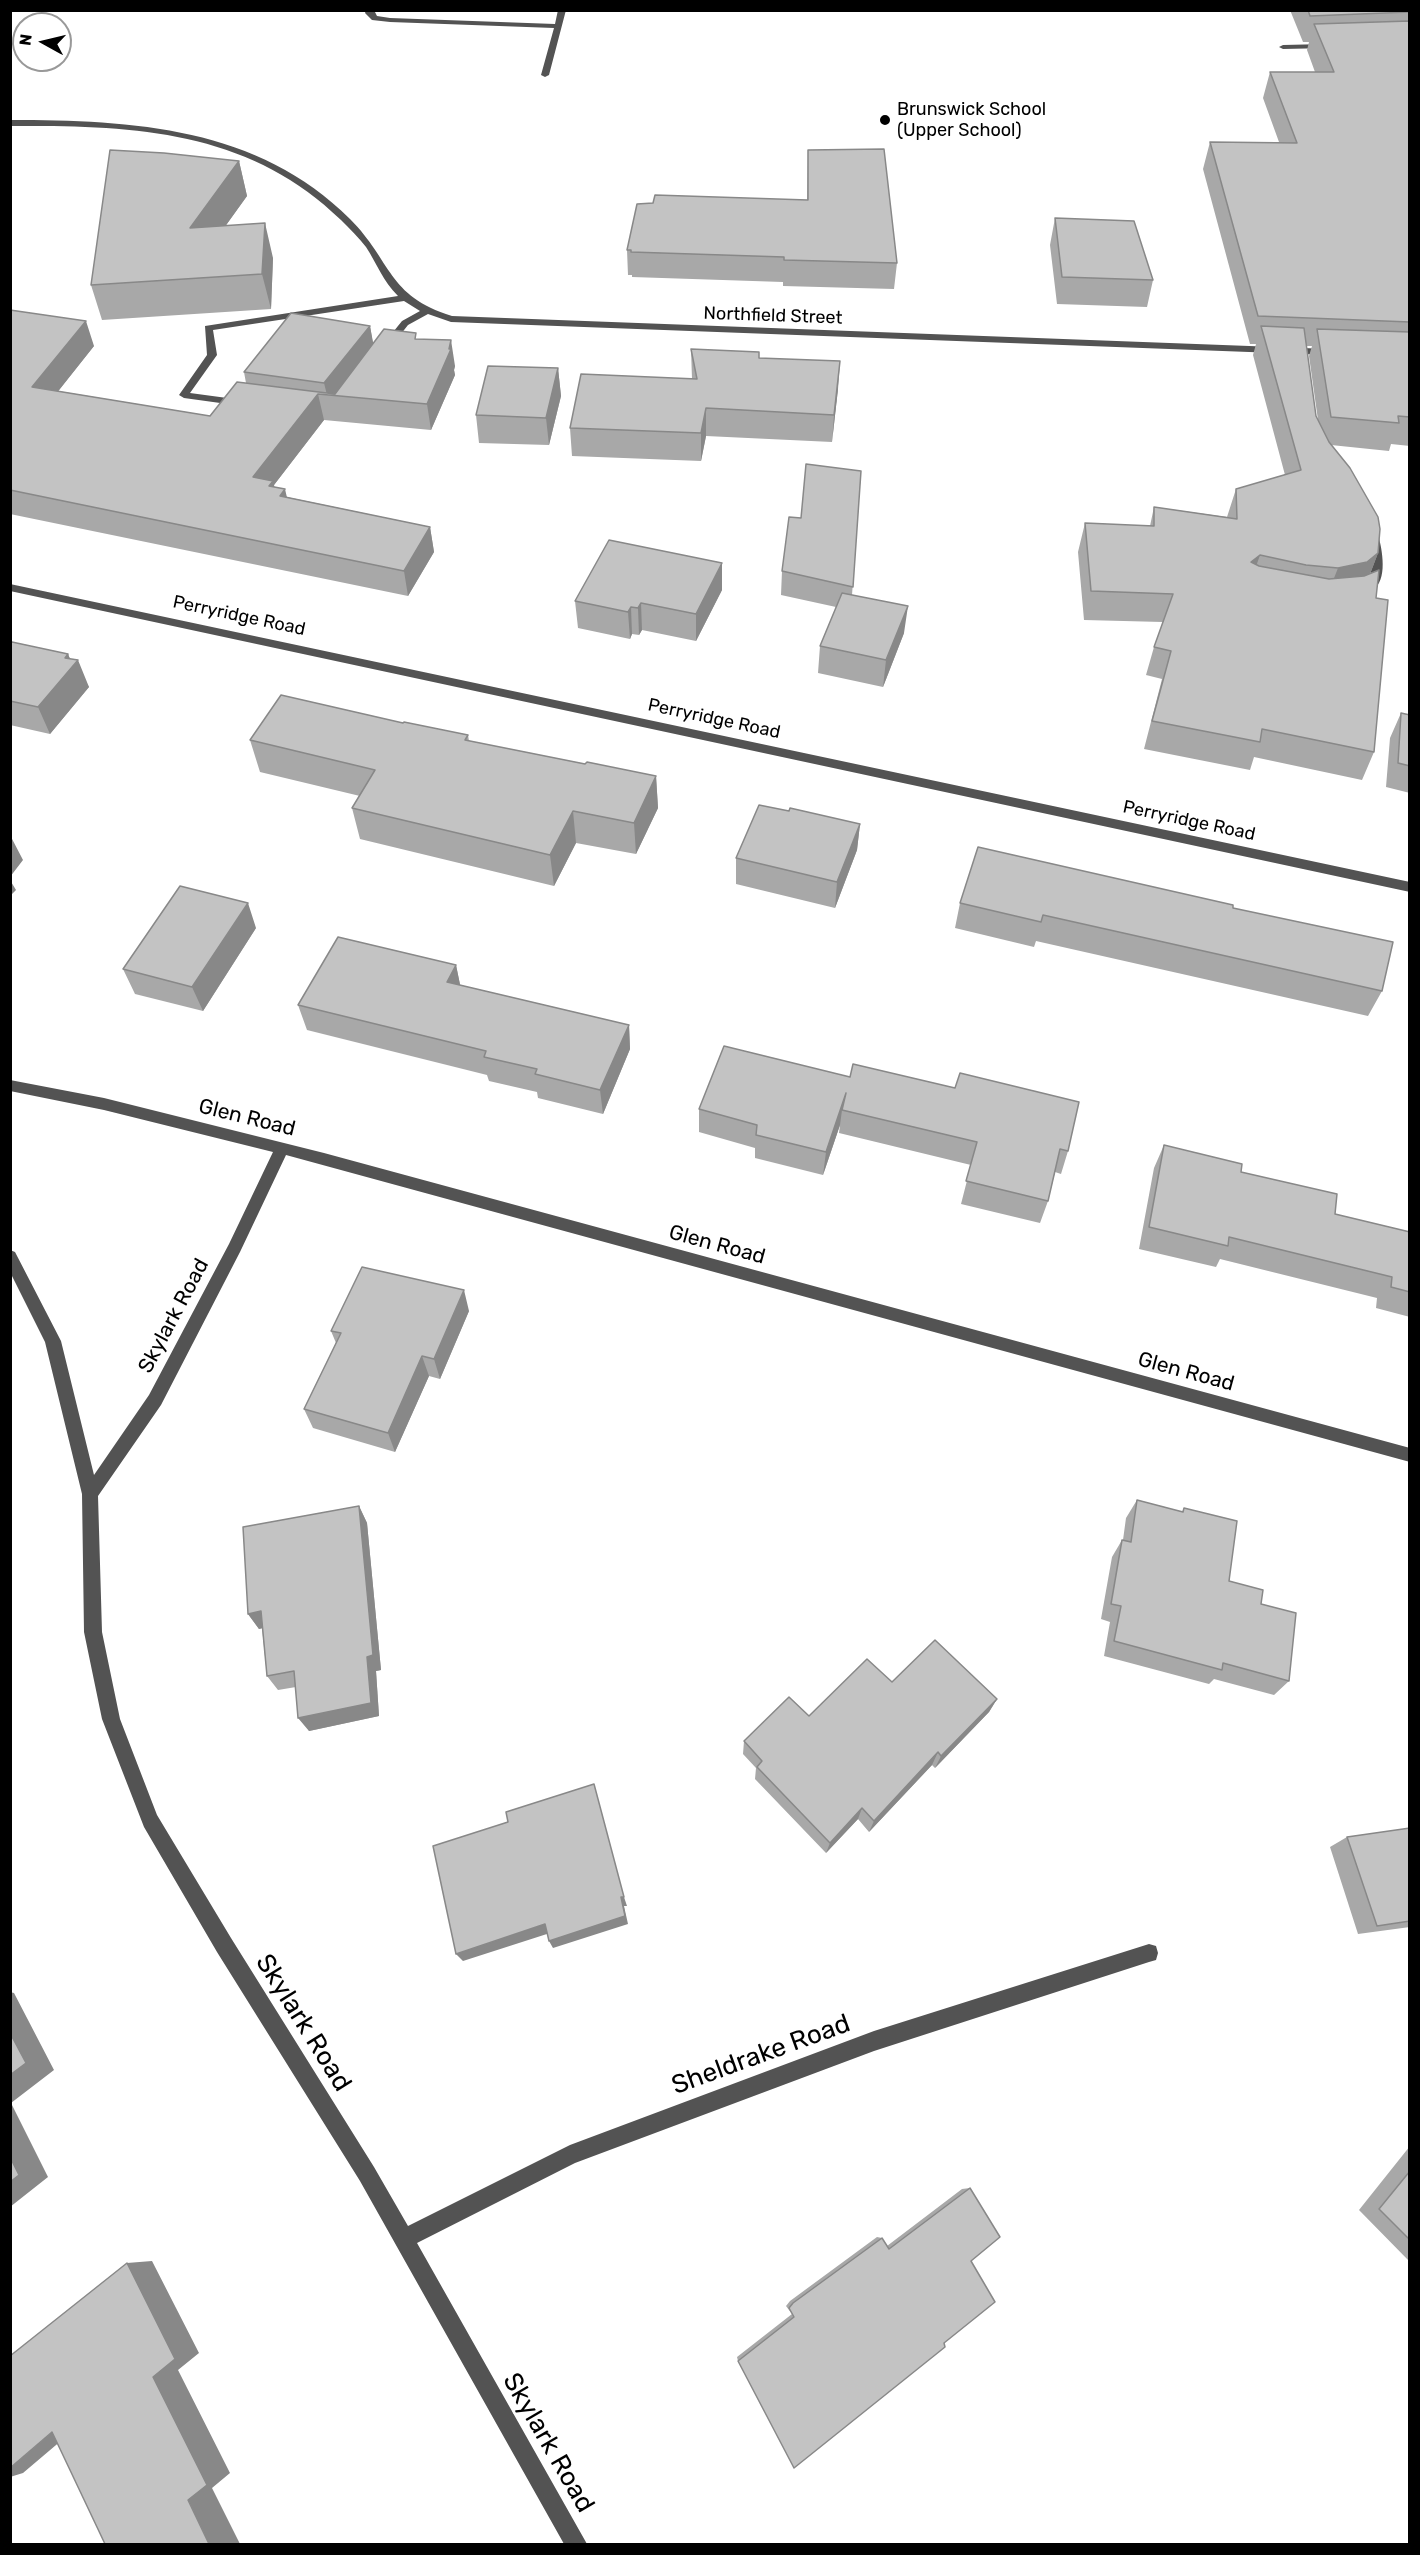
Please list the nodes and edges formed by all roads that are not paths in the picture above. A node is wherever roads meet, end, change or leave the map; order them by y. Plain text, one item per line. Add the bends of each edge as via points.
1 (370, 10) edge
2 (562, 10) edge
3 (558, 26) junction
4 (1331, 46) edge
5 (1283, 48) dead end
6 (545, 75) dead end
7 (10, 123) edge
8 (405, 298) junction
9 (425, 312) junction
10 (1345, 353) edge
11 (376, 360) edge
12 (254, 405) edge
13 (1372, 529) edge
14 (10, 587) edge
15 (1363, 595) edge
16 (1410, 887) edge
17 (10, 1085) edge
18 (282, 1149) junction
19 (10, 1256) edge
20 (1410, 1455) edge
21 (90, 1494) junction
22 (1149, 1953) dead end
23 (404, 2239) junction
24 (576, 2544) edge

1 - 3 street via 375,18 390,20
2 - 3 street
3 - 6 street
4 - 5 street
7 - 8 street, Northfield Street via 159,130 204,139 246,154 314,190 371,249 387,278
8 - 9 street, Northfield Street
8 - 12 street via 208,328 212,355 184,395
9 - 10 street, Northfield Street via 451,319 522,323 1302,357
9 - 11 street via 405,323
13 - 15 street via 1377,565 1374,584
14 - 16 street, Perryridge Road
17 - 18 street, Glen Road via 105,1104
18 - 20 street, Glen Road
18 - 21 street, Skylark Road via 155,1400
19 - 21 street, Skylark Road via 53,1341
21 - 23 street, Skylark Road via 93,1632 111,1719 150,1821
22 - 23 street, Sheldrake Road via 874,2041 570,2155
23 - 24 street, Skylark Road

